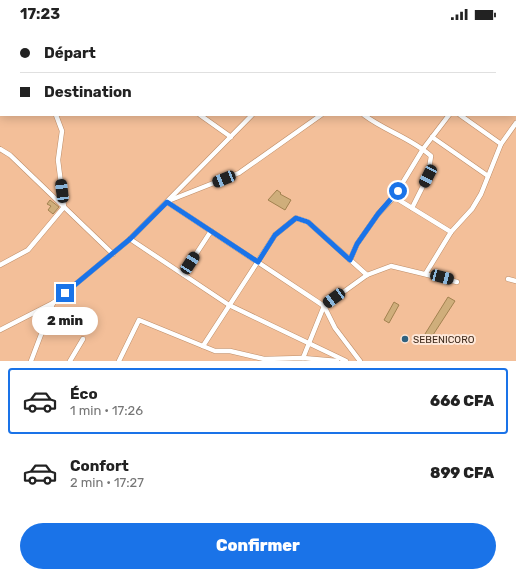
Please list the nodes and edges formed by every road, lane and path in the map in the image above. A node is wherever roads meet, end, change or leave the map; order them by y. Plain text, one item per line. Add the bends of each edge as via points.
1 (56, 116) edge
2 (201, 116) edge
3 (251, 116) edge
4 (320, 116) edge
5 (365, 116) edge
6 (448, 116) edge
7 (461, 116) edge
8 (516, 123) edge
9 (231, 137) junction
10 (432, 137) junction
11 (500, 144) junction
12 (0, 149) edge
13 (423, 149) junction
14 (488, 176) junction
15 (394, 197) junction
16 (167, 202) junction
17 (64, 207) junction
18 (412, 208) junction
19 (211, 231) junction
20 (451, 232) junction
21 (130, 239) junction
22 (113, 254) junction
23 (350, 260) junction
24 (258, 262) junction
25 (0, 265) edge
26 (426, 273) junction
27 (183, 274) junction
28 (367, 275) junction
29 (508, 279) dead end
30 (516, 281) edge
31 (457, 282) dead end
32 (53, 303) junction
33 (229, 305) junction
34 (324, 306) junction
35 (0, 330) edge
36 (83, 339) dead end
37 (309, 344) junction
38 (203, 346) junction
39 (303, 358) junction
40 (31, 361) edge
41 (70, 361) edge
42 (119, 361) edge
43 (338, 361) edge
44 (346, 361) edge
45 (360, 361) edge

1 - 17 street via 62,131 58,160
2 - 9 street
3 - 9 street
4 - 16 street via 239,174
5 - 13 street
6 - 10 street
7 - 11 street
8 - 11 street
9 - 16 street
10 - 13 street
10 - 14 street
11 - 14 street
12 - 17 street via 10,155
13 - 15 street
13 - 18 street via 431,156 428,176
14 - 20 street via 472,209
15 - 18 street
15 - 23 street via 378,214 357,244
16 - 19 street
16 - 21 street
17 - 22 street
17 - 25 street via 28,250
18 - 20 street
19 - 24 street
19 - 27 street
20 - 26 street
21 - 22 street
21 - 27 street
22 - 32 street
23 - 24 street via 308,222 296,218 275,235
23 - 28 street
24 - 33 street
24 - 34 street
26 - 28 street via 391,266
26 - 31 street
27 - 33 street
28 - 34 street
29 - 30 street
32 - 35 street
32 - 40 street
33 - 37 street
33 - 38 street
34 - 37 street
34 - 45 street via 335,328
36 - 41 street
37 - 39 street
37 - 44 street
38 - 39 street via 216,351 230,351 264,359
38 - 42 street via 139,320
39 - 43 street

